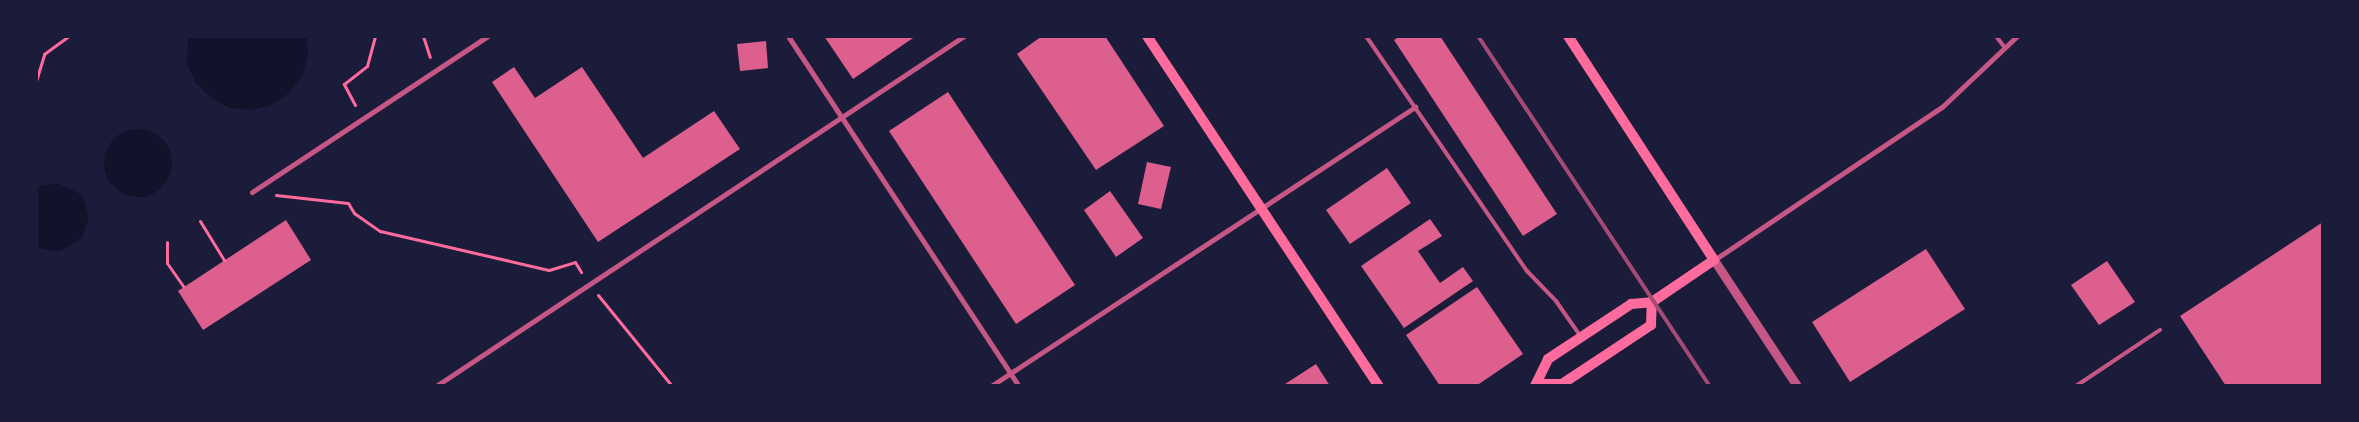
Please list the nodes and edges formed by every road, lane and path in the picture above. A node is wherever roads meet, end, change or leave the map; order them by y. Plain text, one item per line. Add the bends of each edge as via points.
1 (68, 36) edge
2 (375, 36) edge
3 (488, 36) edge
4 (788, 36) edge
5 (964, 36) edge
6 (1147, 36) edge
7 (1366, 36) edge
8 (1568, 36) edge
9 (1996, 36) edge
10 (2017, 36) edge
11 (2005, 48) junction
12 (36, 81) edge
13 (1415, 107) junction
14 (842, 117) junction
15 (364, 118) junction
16 (252, 192) joint
17 (1261, 208) junction
18 (200, 221) dead end
19 (167, 242) dead end
20 (224, 260) dead end
21 (1714, 260) junction
22 (590, 284) junction
23 (184, 287) dead end
24 (1652, 302) junction
25 (2160, 330) dead end
26 (1581, 337) junction
27 (1010, 373) junction
28 (1535, 385) edge
29 (436, 386) edge
30 (672, 386) edge
31 (991, 386) edge
32 (1018, 386) edge
33 (1379, 386) edge
34 (1797, 386) edge
35 (2076, 386) edge

1 - 12 path via 44,54
2 - 15 path via 367,66 344,84
3 - 15 street
4 - 14 street
5 - 14 street
6 - 17 main road
7 - 13 lane
8 - 21 main road
9 - 11 lane
10 - 11 street
11 - 21 street via 1942,107
13 - 17 street
13 - 26 lane via 1527,271 1556,301
14 - 22 street
14 - 27 street
15 - 16 street
16 - 22 path via 348,203 354,214 380,232 549,270 574,262
17 - 27 street
17 - 33 main road
18 - 20 path
19 - 23 path via 167,263
21 - 24 main road
21 - 34 street
22 - 29 street
22 - 30 path
24 - 26 main road via 1631,304
24 - 28 main road via 1651,325 1562,384
25 - 35 lane
26 - 28 main road via 1548,359
27 - 31 street
27 - 32 street

